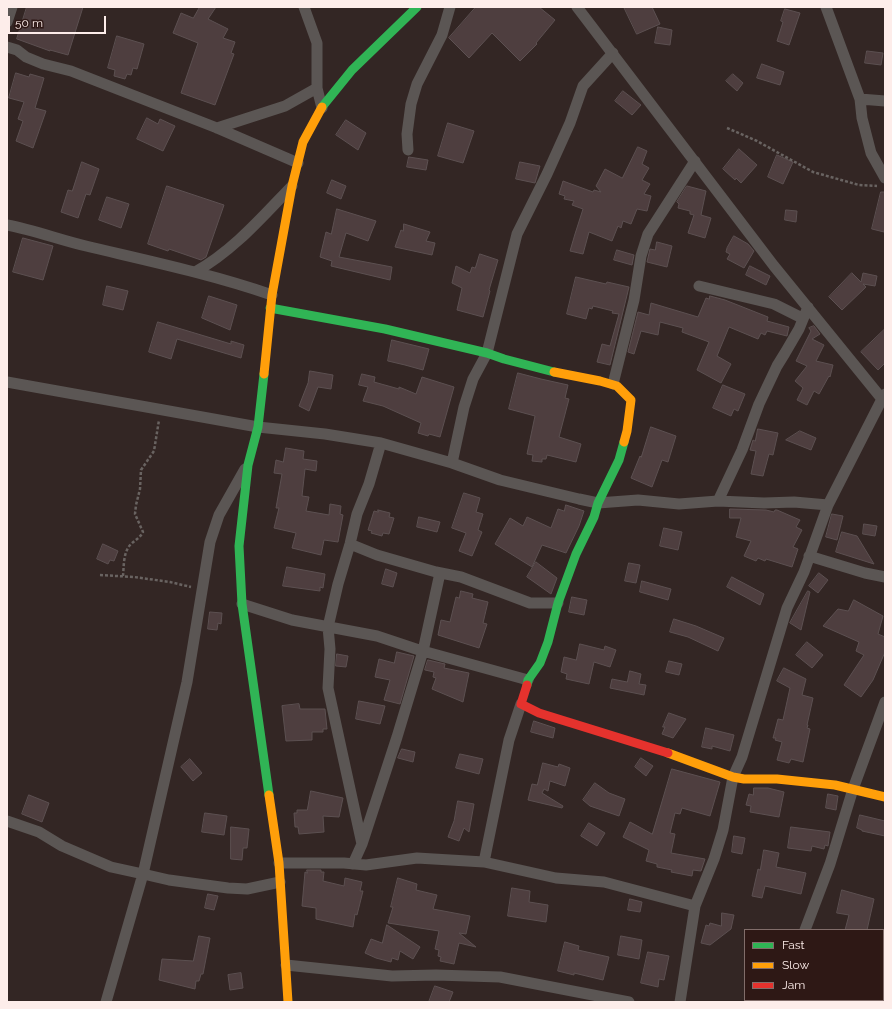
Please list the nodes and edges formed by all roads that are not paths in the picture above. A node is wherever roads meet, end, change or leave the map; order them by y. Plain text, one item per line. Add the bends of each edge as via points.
1 (12, 7) edge
2 (304, 7) edge
3 (417, 7) edge
4 (450, 7) edge
5 (577, 7) edge
6 (826, 7) edge
7 (7, 22) edge
8 (7, 47) edge
9 (613, 53) junction
10 (317, 88) junction
11 (860, 99) junction
12 (885, 101) edge
13 (322, 108) junction
14 (217, 128) junction
15 (408, 150) dead end
16 (695, 161) junction
17 (298, 162) junction
18 (882, 182) edge
19 (292, 186) junction
20 (7, 225) edge
21 (196, 272) junction
22 (699, 286) dead end
23 (272, 295) junction
24 (808, 307) junction
25 (270, 308) junction
26 (802, 318) junction
27 (486, 353) junction
28 (7, 382) edge
29 (613, 384) junction
30 (884, 398) edge
31 (258, 427) junction
32 (381, 443) junction
33 (452, 463) junction
34 (248, 465) junction
35 (718, 501) junction
36 (598, 503) junction
37 (828, 505) junction
38 (350, 544) junction
39 (810, 556) junction
40 (440, 573) junction
41 (885, 577) edge
42 (558, 603) junction
43 (242, 604) junction
44 (328, 627) junction
45 (423, 651) junction
46 (528, 680) junction
47 (885, 702) edge
48 (521, 704) junction
49 (733, 777) junction
50 (853, 789) junction
51 (885, 796) edge
52 (7, 820) edge
53 (362, 844) junction
54 (484, 862) junction
55 (279, 863) junction
56 (353, 864) junction
57 (143, 874) junction
58 (280, 882) junction
59 (695, 906) junction
60 (805, 929) edge
61 (286, 965) junction
62 (106, 1002) edge
63 (288, 1002) edge
64 (629, 1002) edge
65 (680, 1002) edge

1 - 7 street
2 - 10 street via 317,43
3 - 13 street via 352,70
4 - 15 street via 442,35 417,84 411,104 407,134
5 - 9 street
6 - 11 street
8 - 14 street via 43,64 71,71
9 - 16 street
9 - 27 street via 583,86 570,123 518,234
10 - 13 street
10 - 14 street via 285,106
11 - 12 street
11 - 18 street via 871,153
13 - 17 street via 303,142
14 - 17 street
16 - 24 street
16 - 29 street via 648,234
17 - 19 street
19 - 21 street via 224,253
19 - 23 street
20 - 21 street
21 - 23 street
22 - 26 street via 774,304
23 - 25 street
24 - 26 street
24 - 30 street
25 - 27 street via 385,329
25 - 31 street
26 - 35 street via 785,354 776,366
27 - 29 street via 538,368
27 - 33 street via 472,379
28 - 31 street
29 - 36 street via 631,400 619,460
30 - 37 street
31 - 32 street
31 - 34 street
32 - 33 street
32 - 38 street via 357,514
33 - 36 street via 500,480
34 - 43 street via 239,546
34 - 57 street via 214,526 187,682
35 - 36 street via 679,504 638,500
35 - 37 street
36 - 42 street
37 - 39 street
38 - 40 street via 377,555
38 - 44 street
39 - 41 street
39 - 49 street via 787,608 742,757
40 - 42 street via 461,577 530,602
40 - 45 street
42 - 46 street via 552,631 540,664
43 - 44 street via 292,620
43 - 55 street
44 - 45 street via 377,636
44 - 53 street via 328,688
45 - 46 street
45 - 53 street
46 - 48 street
47 - 50 street
48 - 49 street via 539,713 669,753
48 - 54 street via 509,740
49 - 50 street via 827,784
49 - 59 street via 723,830
50 - 51 street
50 - 60 street via 830,864
52 - 57 street via 39,832 62,846 111,867
53 - 56 street
54 - 56 street via 417,858 366,865
54 - 59 street via 556,878 604,882
55 - 56 street
55 - 58 street
57 - 58 street via 228,888 248,889
57 - 62 street
58 - 61 street
59 - 65 street
61 - 63 street
61 - 64 street via 392,976 500,976

